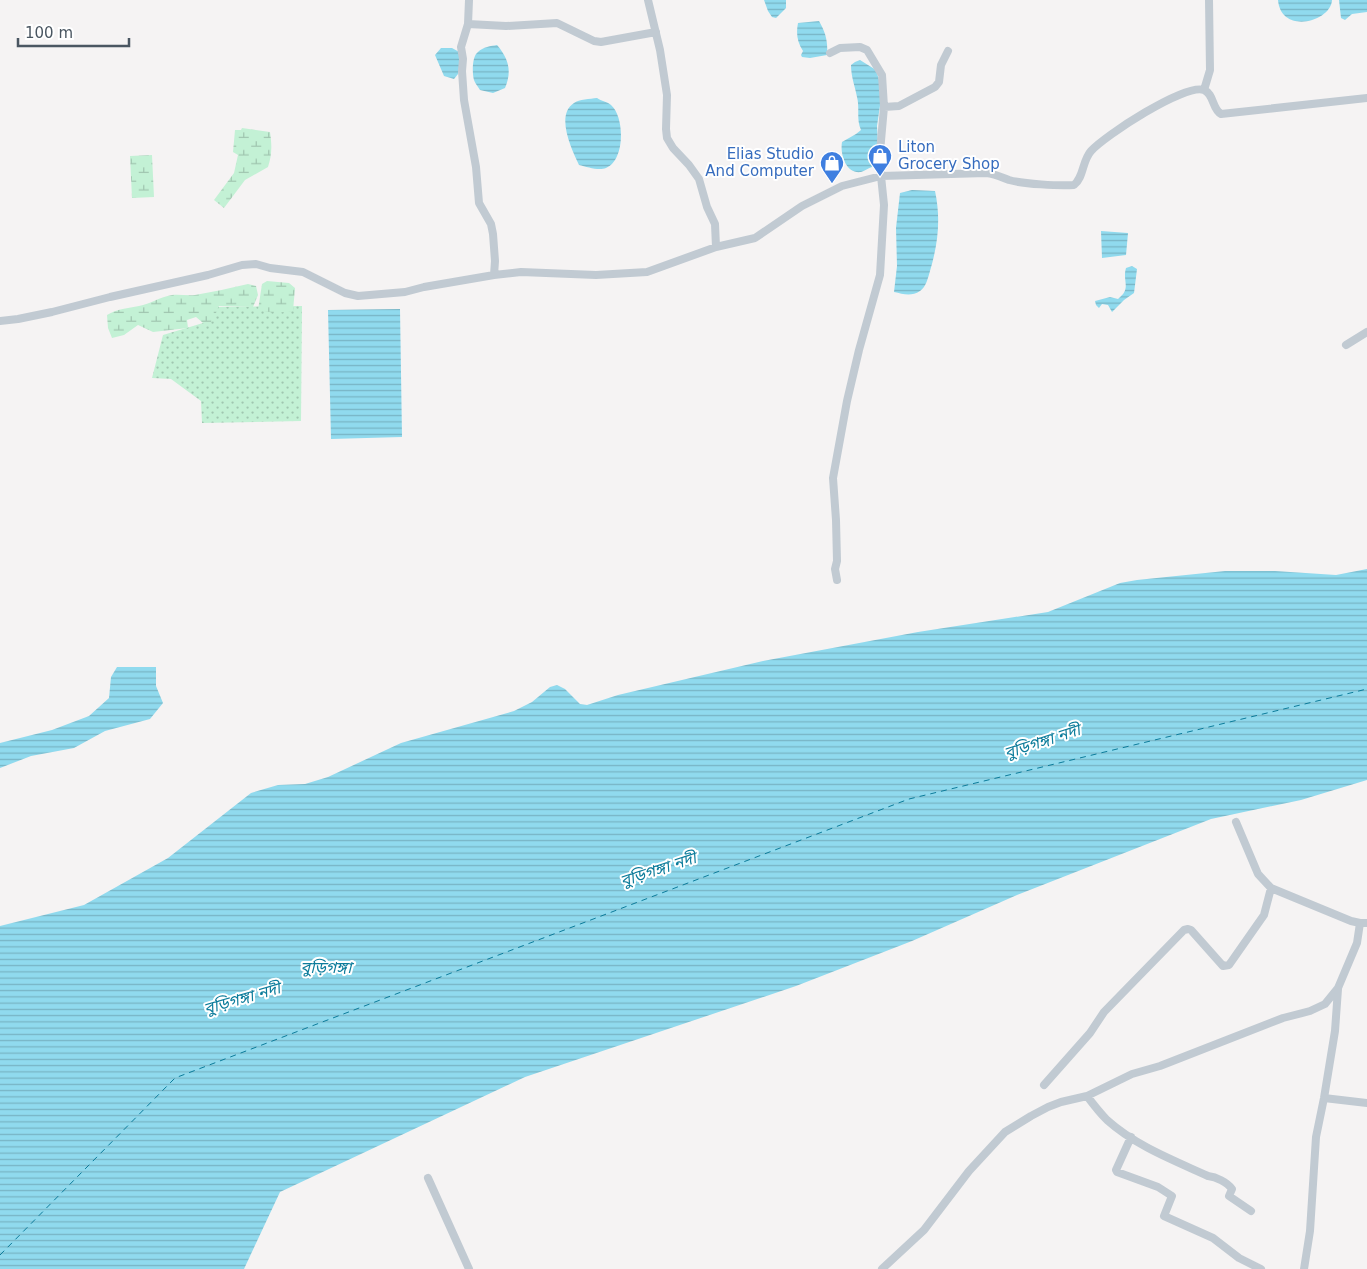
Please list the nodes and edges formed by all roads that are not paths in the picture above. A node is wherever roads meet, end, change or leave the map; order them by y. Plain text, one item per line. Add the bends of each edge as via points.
1 (469, 0) edge
2 (648, 0) edge
3 (1208, 0) edge
4 (468, 24) junction
5 (656, 32) junction
6 (948, 51) dead end
7 (830, 53) dead end
8 (1204, 90) junction
9 (1367, 98) edge
10 (884, 106) junction
11 (881, 176) junction
12 (716, 247) junction
13 (494, 275) junction
14 (0, 321) edge
15 (1367, 332) edge
16 (1346, 345) dead end
17 (838, 580) dead end
18 (1236, 822) dead end
19 (1271, 888) junction
20 (1363, 923) edge
21 (1338, 988) junction
22 (1044, 1085) dead end
23 (1087, 1096) junction
24 (1324, 1098) junction
25 (1367, 1102) edge
26 (1131, 1137) junction
27 (428, 1178) dead end
28 (1252, 1211) dead end
29 (469, 1269) edge
30 (882, 1269) edge
31 (1261, 1269) edge
32 (1304, 1269) edge

1 - 4 street
2 - 5 street
3 - 8 street via 1210,70
4 - 5 street via 556,23 602,42
4 - 13 street via 461,47 464,100 479,203 492,224
5 - 12 street via 667,94 667,138 699,179 715,224
6 - 10 street via 935,87 899,106
7 - 10 street via 840,48 867,50 882,74
8 - 9 street via 1221,114
8 - 11 street via 1166,100 1106,139 1090,151 1074,185 1010,180 986,173
10 - 11 street
11 - 12 street via 831,190 755,238
11 - 17 street via 884,205 880,275 849,393 833,478
12 - 13 street via 647,272
13 - 14 street via 405,292 358,296 303,272 256,264 242,265 52,312
15 - 16 street
18 - 19 street via 1258,874
19 - 20 street
19 - 22 street via 1264,915 1228,965 1224,966 1191,930 1184,930 1104,1012 1090,1033
20 - 21 street
21 - 23 street via 1325,1004 1310,1011 1132,1074
21 - 24 street
23 - 26 street via 1107,1120
23 - 30 street via 1048,1107 1005,1132 969,1171 924,1230
24 - 25 street
24 - 32 street via 1316,1137 1310,1231
26 - 28 street via 1228,1185 1232,1188 1229,1196
26 - 31 street via 1117,1172 1158,1186 1172,1196 1164,1216 1213,1238 1239,1258
27 - 29 street

